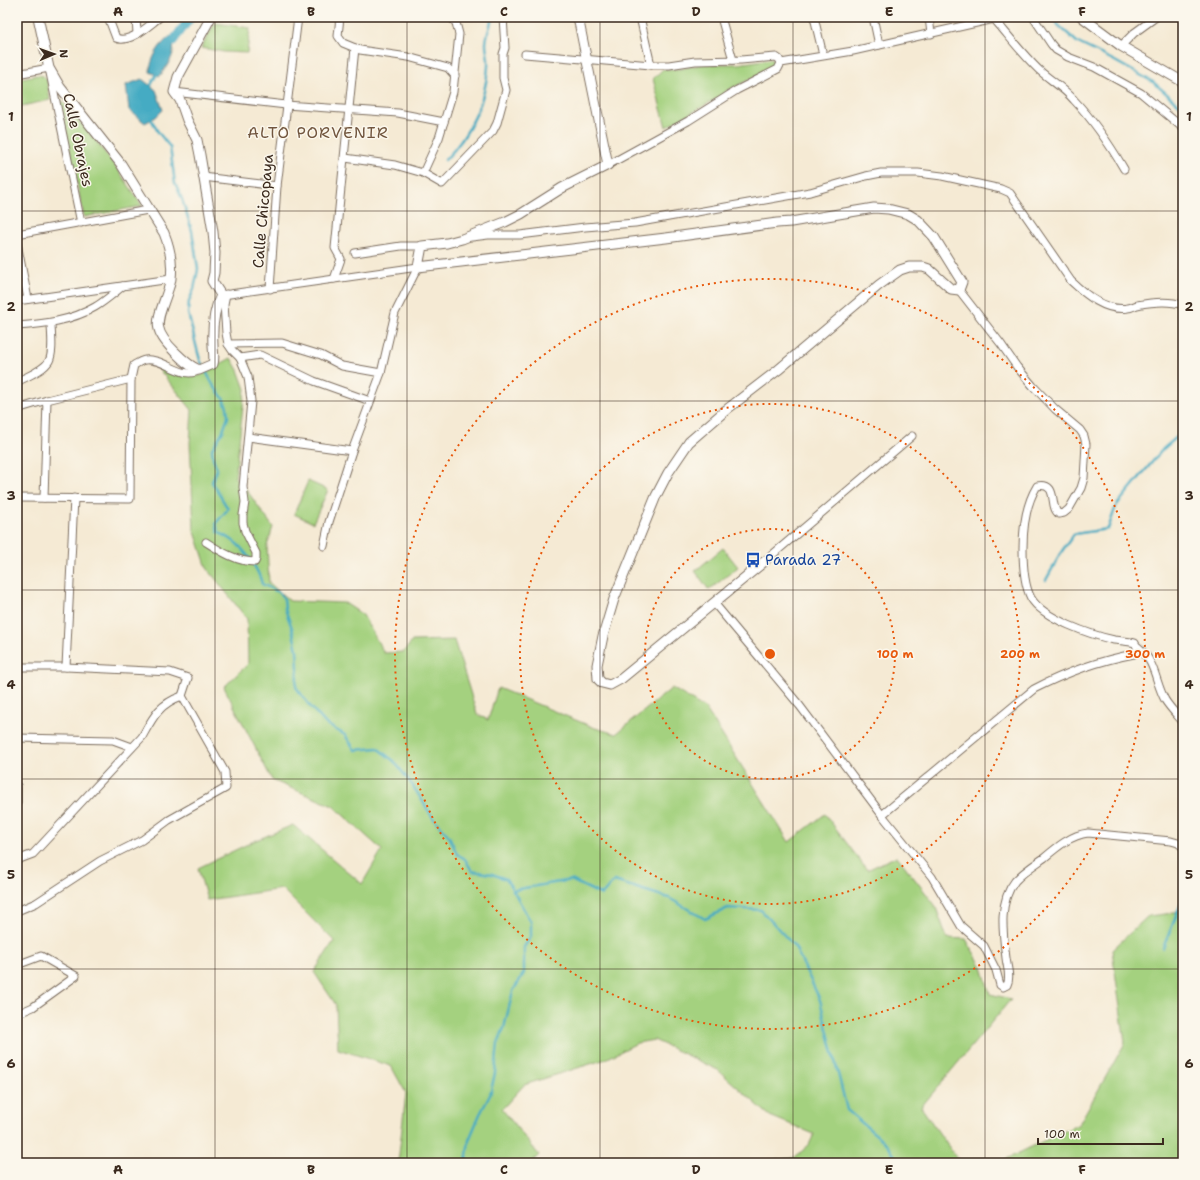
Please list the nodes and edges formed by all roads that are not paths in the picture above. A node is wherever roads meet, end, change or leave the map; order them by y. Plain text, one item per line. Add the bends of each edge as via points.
1 (38, 17) edge
2 (108, 17) edge
3 (136, 17) edge
4 (160, 17) edge
5 (211, 17) edge
6 (298, 17) edge
7 (340, 17) edge
8 (451, 17) edge
9 (503, 17) edge
10 (578, 17) edge
11 (640, 17) edge
12 (721, 17) edge
13 (814, 17) edge
14 (873, 17) edge
15 (929, 17) edge
16 (1033, 17) edge
17 (1082, 17) edge
18 (994, 18) edge
19 (1152, 18) edge
20 (137, 34) junction
21 (931, 34) junction
22 (879, 45) junction
23 (1121, 46) junction
24 (355, 48) junction
25 (525, 54) dead end
26 (823, 55) junction
27 (586, 59) junction
28 (732, 60) junction
29 (781, 62) junction
30 (651, 65) junction
31 (49, 68) junction
32 (17, 74) edge
33 (455, 76) junction
34 (1183, 82) edge
35 (174, 92) junction
36 (286, 105) junction
37 (350, 110) junction
38 (444, 122) junction
39 (1183, 128) edge
40 (345, 158) junction
41 (608, 165) junction
42 (1124, 170) dead end
43 (423, 173) junction
44 (203, 177) junction
45 (277, 186) junction
46 (148, 210) junction
47 (81, 222) junction
48 (17, 234) edge
49 (462, 239) junction
50 (17, 243) edge
51 (422, 246) junction
52 (355, 253) dead end
53 (418, 267) junction
54 (171, 279) junction
55 (334, 280) junction
56 (123, 286) junction
57 (270, 289) junction
58 (959, 290) junction
59 (224, 294) junction
60 (28, 299) junction
61 (17, 301) edge
62 (1183, 305) edge
63 (51, 323) junction
64 (17, 326) edge
65 (228, 344) junction
66 (240, 358) junction
67 (199, 370) junction
68 (380, 373) junction
69 (131, 379) junction
70 (17, 382) edge
71 (47, 400) junction
72 (370, 401) junction
73 (17, 409) edge
74 (912, 436) dead end
75 (248, 437) junction
76 (352, 451) junction
77 (17, 498) edge
78 (44, 498) junction
79 (74, 498) junction
80 (206, 542) dead end
81 (324, 546) dead end
82 (765, 560) joint
83 (714, 603) junction
84 (1138, 647) junction
85 (17, 667) edge
86 (66, 668) junction
87 (17, 696) edge
88 (182, 696) junction
89 (1183, 722) edge
90 (17, 738) edge
91 (132, 747) junction
92 (17, 786) edge
93 (17, 803) edge
94 (882, 815) junction
95 (1183, 847) edge
96 (17, 860) edge
97 (17, 911) edge
98 (17, 965) edge
99 (17, 1014) edge

1 - 31 street, Calle Obrajes
2 - 20 street via 116,38 120,40
3 - 20 street
4 - 20 street
5 - 35 street via 178,77
6 - 36 street, Calle Chicopaya
7 - 24 street via 339,40
8 - 33 street via 459,34
9 - 43 street via 506,48 503,54 503,78 506,90 493,131 442,184
10 - 27 street
11 - 30 street
12 - 28 street
13 - 26 street
14 - 22 street
15 - 21 street
16 - 39 street via 1056,50 1141,93
17 - 23 street
18 - 21 street
18 - 42 street via 1034,65 1080,106
19 - 23 street
21 - 22 street
22 - 26 street
23 - 34 street
24 - 33 street via 408,56 448,68
24 - 37 street
25 - 27 street
26 - 29 street
27 - 30 street
27 - 41 street
28 - 29 street via 776,57
28 - 30 street
29 - 41 street via 778,69
31 - 32 street
31 - 46 street via 60,87 121,164
31 - 47 street, Calle Obrajes
33 - 38 street
35 - 36 street
35 - 44 street via 197,140
36 - 37 street
36 - 45 street, Calle Chicopaya
37 - 38 street via 398,113
37 - 40 street
38 - 43 street
40 - 43 street via 395,165
40 - 55 street via 335,248 341,259
41 - 49 street via 562,188 521,214
44 - 45 street
44 - 59 street via 214,246 212,281
45 - 57 street, Calle Chicopaya
46 - 47 street
46 - 54 street via 164,233 172,260
47 - 48 street
49 - 51 street
49 - 62 street via 635,223 810,192 881,173 942,176 1010,193 1071,281 1103,305 1128,308 1162,302
50 - 60 street
51 - 52 street via 401,246
51 - 53 street
53 - 55 street
53 - 58 street via 791,222 874,208 908,214 918,220 934,237 960,278 962,282
53 - 68 street via 395,313
54 - 56 street
54 - 67 street via 158,329 167,344 192,367
55 - 57 street
56 - 60 street
56 - 63 street via 89,310
57 - 59 street
58 - 83 street via 951,289 929,269 909,267 900,270 689,442 656,496 614,599 597,665 598,679 605,685 616,683
58 - 84 street via 1046,401 1080,430 1086,444 1082,488 1069,509 1064,513 1056,512 1052,492 1048,487 1037,486 1033,493 1024,523 1023,538 1026,583 1031,597 1041,609 1060,621 1100,636 1135,643
59 - 65 street
59 - 67 street via 217,303 214,321 215,360 213,364
60 - 61 street
63 - 64 street
63 - 70 street via 51,353 48,361 42,368
65 - 66 street
65 - 68 street via 282,343 320,355 342,366
66 - 72 street via 260,355 314,381
66 - 75 street via 248,377 251,401
67 - 69 street via 188,373 153,359 144,360 134,365
68 - 72 street
69 - 71 street
69 - 79 street via 130,499
71 - 73 street
71 - 78 street
72 - 76 street
74 - 82 street
75 - 76 street
75 - 80 street via 243,487 243,523 256,553 255,562 242,560
76 - 81 street
77 - 78 street
78 - 79 street
79 - 86 street
82 - 83 street
83 - 94 street via 800,706
84 - 89 street via 1144,652 1156,673 1165,699
84 - 94 street via 1134,654 1108,659 1058,676 1034,689
85 - 86 street
85 - 87 street
86 - 88 street via 170,672 188,678
88 - 91 street via 171,700 153,715 142,737
88 - 97 street via 225,772 226,788 169,820 142,840 100,861 36,903
90 - 91 street via 113,740
91 - 96 street via 33,854
92 - 93 street
94 - 95 street via 932,877 961,926 984,946 1003,987 1007,985 1009,978 1004,938 1004,910 1011,888 1026,872 1061,844 1078,834 1088,833 1171,841
98 - 99 street via 41,956 76,976 33,1007

